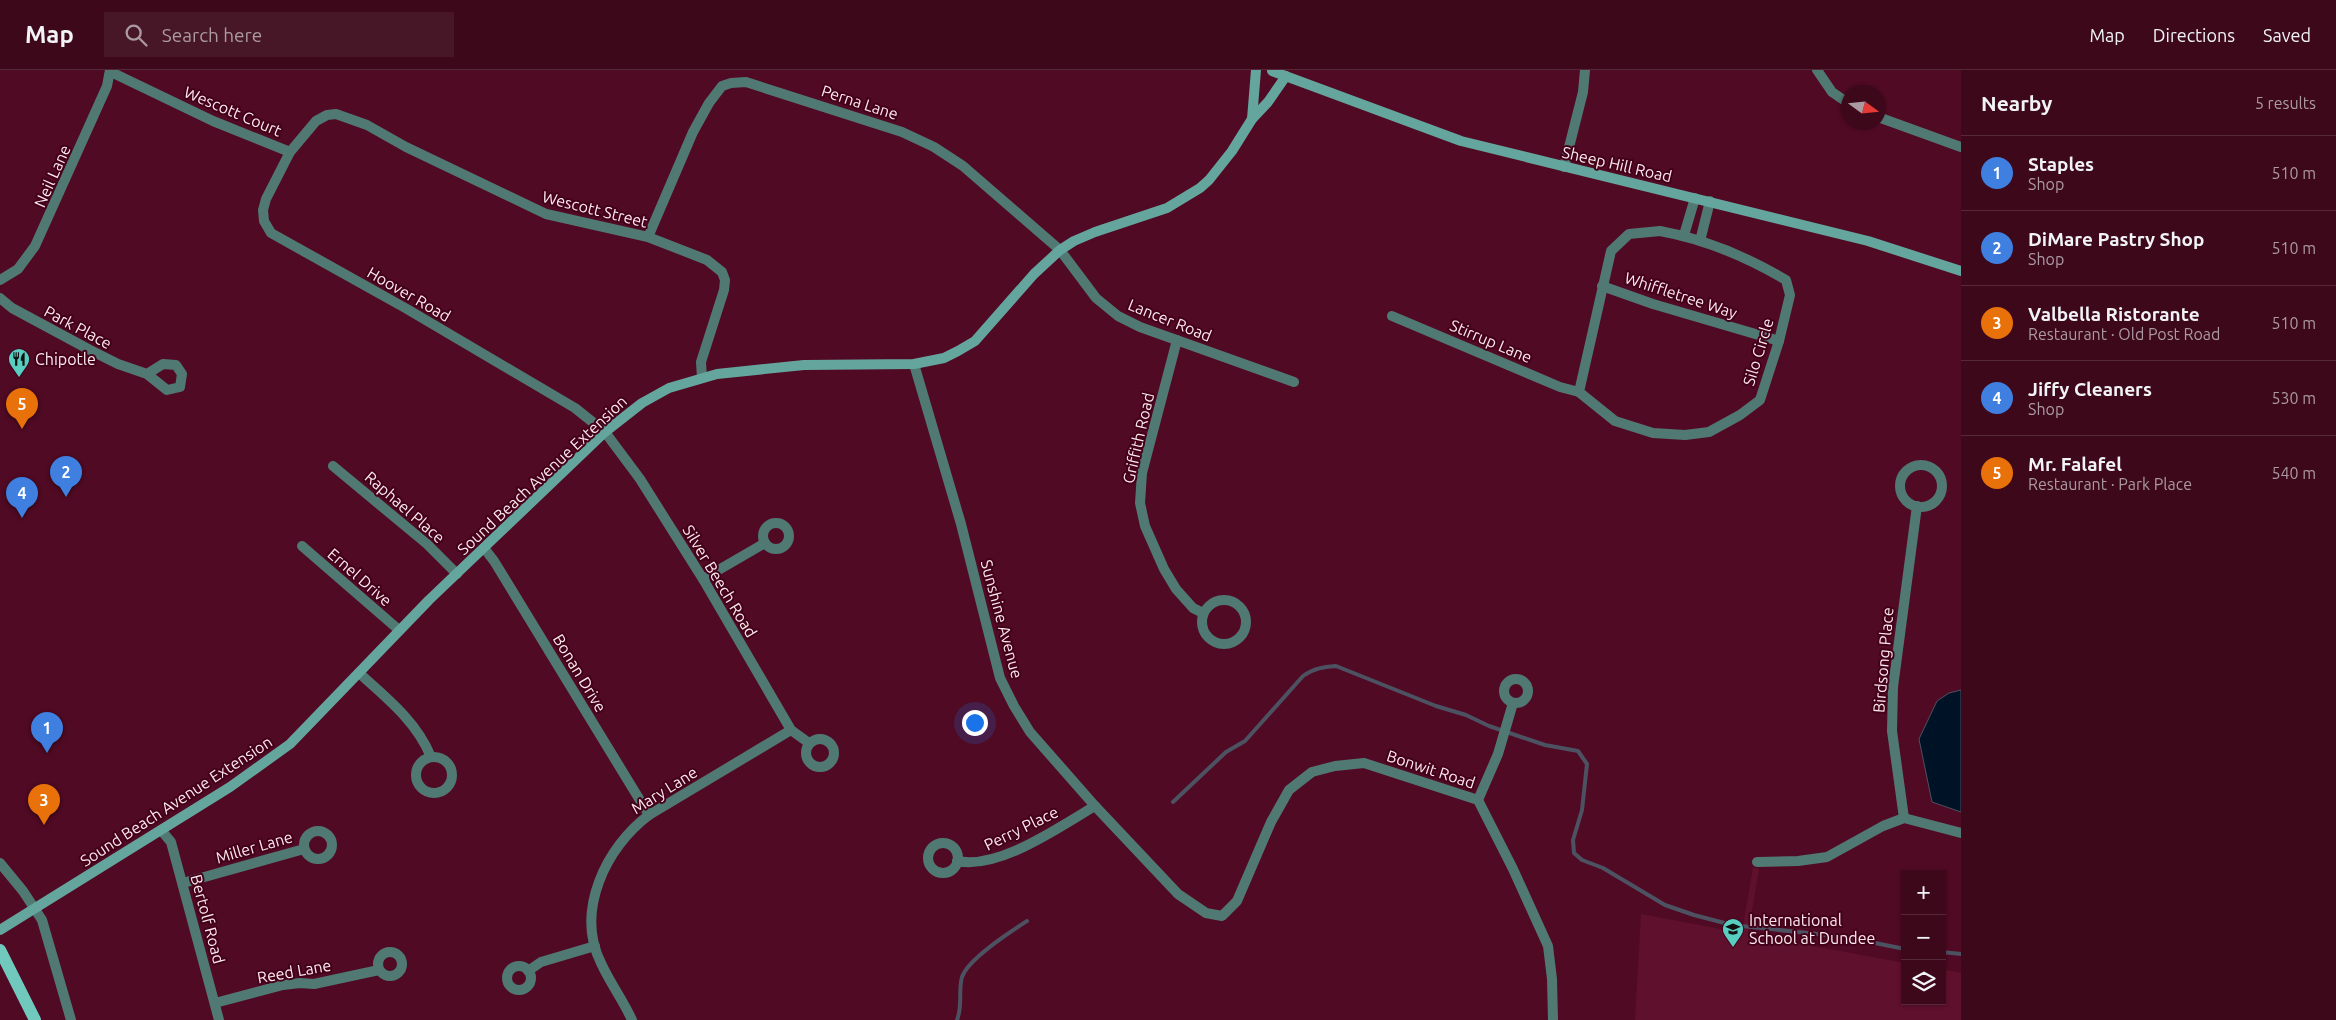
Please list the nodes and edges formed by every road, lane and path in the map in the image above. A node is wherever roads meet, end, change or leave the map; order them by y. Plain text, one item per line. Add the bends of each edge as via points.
1 (1256, 70) edge
2 (1271, 70) edge
3 (1585, 70) edge
4 (1816, 70) edge
5 (110, 71) edge
6 (1286, 76) junction
7 (1841, 98) edge
8 (1252, 119) junction
9 (1886, 120) edge
10 (1961, 147) edge
11 (290, 152) junction
12 (1564, 167) junction
13 (1695, 198) junction
14 (1710, 201) junction
15 (1684, 235) junction
16 (648, 237) junction
17 (1700, 241) junction
18 (1060, 250) junction
19 (1961, 271) edge
20 (0, 280) edge
21 (1602, 286) junction
22 (0, 298) edge
23 (1392, 316) dead end
24 (1177, 340) junction
25 (1779, 341) junction
26 (914, 364) junction
27 (147, 374) dead end
28 (702, 378) junction
29 (1294, 382) dead end
30 (1579, 392) junction
31 (605, 432) junction
32 (333, 466) dead end
33 (1916, 506) junction
34 (765, 543) dead end
35 (302, 546) dead end
36 (484, 548) junction
37 (457, 574) junction
38 (703, 579) junction
39 (1204, 613) junction
40 (399, 630) junction
41 (359, 673) junction
42 (1513, 703) dead end
43 (791, 730) junction
44 (809, 743) dead end
45 (431, 757) dead end
46 (1478, 800) junction
47 (1095, 806) junction
48 (649, 815) junction
49 (1904, 818) junction
50 (161, 830) junction
51 (1961, 833) edge
52 (304, 849) dead end
53 (957, 861) dead end
54 (1757, 862) dead end
55 (0, 863) edge
56 (183, 883) junction
57 (35, 908) junction
58 (1222, 916) joint
59 (0, 930) edge
60 (595, 946) junction
61 (0, 950) edge
62 (379, 970) dead end
63 (528, 971) dead end
64 (215, 1003) junction
65 (35, 1020) edge
66 (71, 1020) edge
67 (219, 1020) edge
68 (632, 1020) edge
69 (1553, 1020) edge

1 - 8 street, Sound Beach Avenue Extension
2 - 6 street, Sheep Hill Road
3 - 12 street
4 - 7 street via 1832,92
5 - 11 street, Wescott Court via 213,121
5 - 20 street, Neil Lane via 108,86 35,246 18,269
6 - 8 street, Sound Beach Avenue Extension
6 - 12 street, Sheep Hill Road via 1461,141
8 - 18 street, Sound Beach Avenue Extension via 1209,180 1181,201 1095,232
9 - 10 street
11 - 16 street, Wescott Street via 316,121 327,115 348,116 546,214
11 - 31 street, Hoover Road via 264,205 264,221 272,233 575,408
12 - 13 street, Sheep Hill Road
13 - 14 street, Sheep Hill Road
13 - 15 street
14 - 17 street
14 - 19 street, Sheep Hill Road via 1868,241
15 - 17 street, Silo Circle
15 - 21 street, Silo Circle via 1660,231 1629,234 1611,251
16 - 18 street, Perna Lane via 693,132 712,98 722,86 746,82 902,132 934,147 964,166
16 - 28 street, Wescott Street via 707,260 722,272 724,290 701,362
17 - 25 street, Silo Circle via 1756,262 1786,280 1790,295
18 - 24 street, Lancer Road via 1096,298 1118,316
18 - 26 street, Sound Beach Avenue Extension via 1034,274 975,341 944,358
21 - 25 street, Whiffletree Way
21 - 30 street, Silo Circle
22 - 27 street, Park Place via 12,308 90,350
23 - 30 street, Stirrup Lane via 1560,387
24 - 29 street, Lancer Road
24 - 39 street, Griffith Road via 1142,473 1140,503 1145,526 1164,569 1193,608
25 - 30 street, Silo Circle via 1760,400 1709,432 1685,435 1653,433 1615,421
26 - 28 street, Sound Beach Avenue Extension via 804,365
26 - 47 street, Sunshine Avenue via 961,524 1000,678 1030,732
28 - 31 street, Sound Beach Avenue Extension via 656,395
31 - 36 street, Sound Beach Avenue Extension
31 - 38 street, Silver Beech Road via 640,479
32 - 37 street, Raphael Place via 427,544
33 - 33 street via 1932,504 1941,491 1940,476 1928,466 1912,467 1901,482 1904,497
33 - 49 street, Birdsong Place via 1893,687 1892,731
34 - 38 street
35 - 40 street, Ernel Drive
36 - 37 street, Sound Beach Avenue Extension
36 - 48 street, Bonan Drive
37 - 40 street, Sound Beach Avenue Extension
38 - 43 street, Silver Beech Road
39 - 39 street via 1203,630 1214,642 1231,643 1243,632 1245,616 1235,603 1227,600 1215,602
40 - 41 street, Sound Beach Avenue Extension
41 - 45 street via 414,726
41 - 50 street, Sound Beach Avenue Extension via 281,752
42 - 46 street
43 - 44 street, Silver Beech Road
43 - 48 street, Mary Lane
46 - 58 street, Bonwit Road via 1364,763 1312,772 1289,790 1271,822 1237,901
46 - 69 street, Bonwit Road via 1548,946
47 - 53 street, Perry Place via 1007,855 976,864
47 - 58 street, Sunshine Avenue via 1178,894 1206,913
48 - 60 street, Mary Lane via 634,826 602,873 593,906
49 - 51 street
49 - 54 street via 1827,857
50 - 56 street, Bertolf Road via 171,842
50 - 57 street, Sound Beach Avenue Extension
52 - 56 street, Miller Lane
55 - 57 street
56 - 64 street, Bertolf Road
57 - 59 street, Sound Beach Avenue Extension
57 - 66 street via 48,937
60 - 63 street via 540,962
60 - 68 street, Mary Lane via 600,963
61 - 65 main road
62 - 64 street, Reed Lane via 314,984 283,985
64 - 67 street, Bertolf Road

